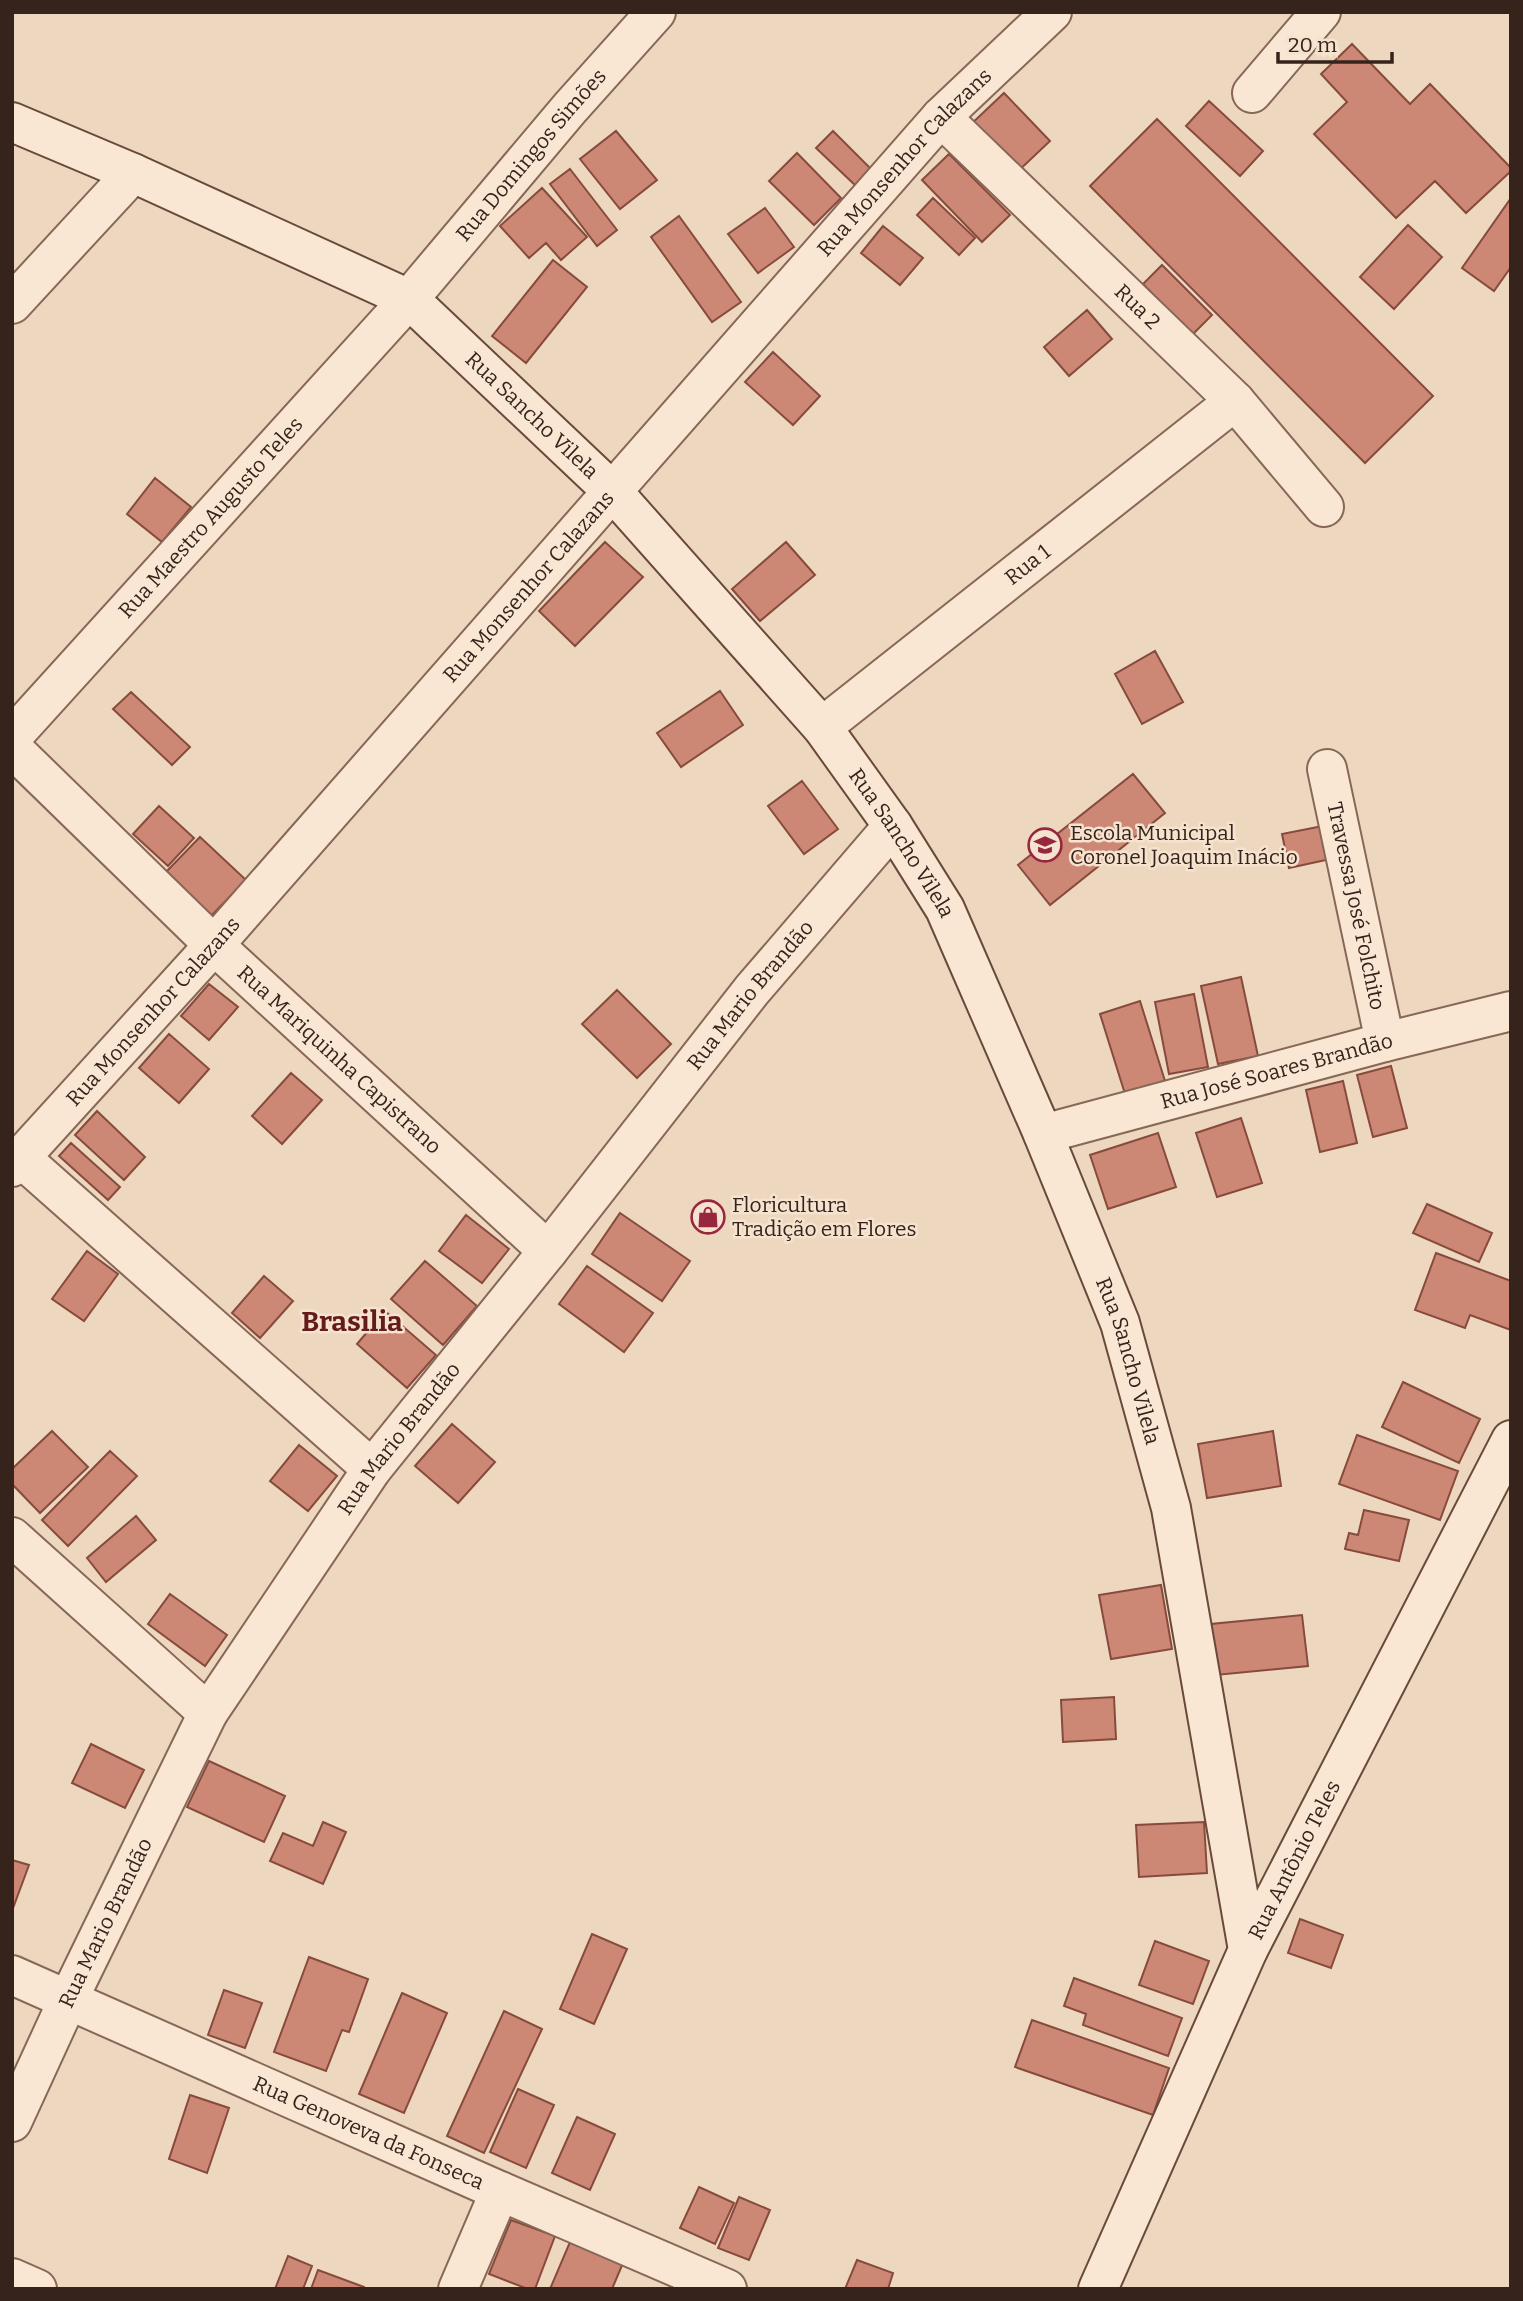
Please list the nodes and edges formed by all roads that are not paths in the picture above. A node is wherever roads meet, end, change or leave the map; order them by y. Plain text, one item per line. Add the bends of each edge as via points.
1 (656, 12) edge
2 (1052, 12) edge
3 (1316, 14) edge
4 (1252, 93) dead end
5 (941, 117) junction
6 (12, 122) edge
7 (133, 173) junction
8 (409, 299) junction
9 (12, 304) edge
10 (1235, 401) junction
11 (613, 492) junction
12 (1324, 507) dead end
13 (822, 727) junction
14 (12, 737) edge
15 (12, 748) edge
16 (1327, 769) dead end
17 (894, 826) junction
18 (214, 945) junction
19 (1511, 1011) edge
20 (1385, 1042) junction
21 (1043, 1134) junction
22 (16, 1162) edge
23 (548, 1251) junction
24 (1511, 1440) edge
25 (372, 1469) junction
26 (12, 1537) edge
27 (208, 1713) junction
28 (1248, 1950) junction
29 (12, 1975) edge
30 (68, 2000) junction
31 (12, 2122) edge
32 (500, 2191) junction
33 (12, 2278) edge
34 (37, 2289) edge
35 (458, 2289) edge
36 (727, 2289) edge
37 (1098, 2289) edge

1 - 8 street, Rua Domingos Simões
2 - 5 street, Rua Monsenhor Calazans
3 - 4 street
5 - 10 street, Rua 2
5 - 11 street, Rua Monsenhor Calazans
6 - 7 street, Rua Sancho Vilela
7 - 8 street, Rua Sancho Vilela
7 - 9 street
8 - 11 street, Rua Sancho Vilela
8 - 14 street, Rua Maestro Augusto Teles
10 - 12 street, Rua 2
10 - 13 street, Rua 1
11 - 13 street, Rua Sancho Vilela
11 - 18 street, Rua Monsenhor Calazans
13 - 17 street, Rua Sancho Vilela
15 - 18 street, Rua Mariquinha Capistrano
16 - 20 street, Travessa José Folchito
17 - 21 street, Rua Sancho Vilela via 945,909
17 - 23 street, Rua Mario Brandão via 752,990
18 - 22 street, Rua Monsenhor Calazans
18 - 23 street, Rua Mariquinha Capistrano
19 - 20 street, Rua José Soares Brandão
20 - 21 street, Rua José Soares Brandão
21 - 28 street, Rua Sancho Vilela via 1120,1323 1171,1508
22 - 25 street
23 - 25 street, Rua Mario Brandão
24 - 28 street, Rua Antônio Teles
25 - 27 street, Rua Mario Brandão
26 - 27 street
27 - 30 street, Rua Mario Brandão
28 - 37 street, Rua Antônio Teles
29 - 30 street, Rua Genoveva da Fonseca
30 - 31 street, Rua Mario Brandão
30 - 32 street, Rua Genoveva da Fonseca
32 - 35 street
32 - 36 street, Rua Genoveva da Fonseca
33 - 34 street

